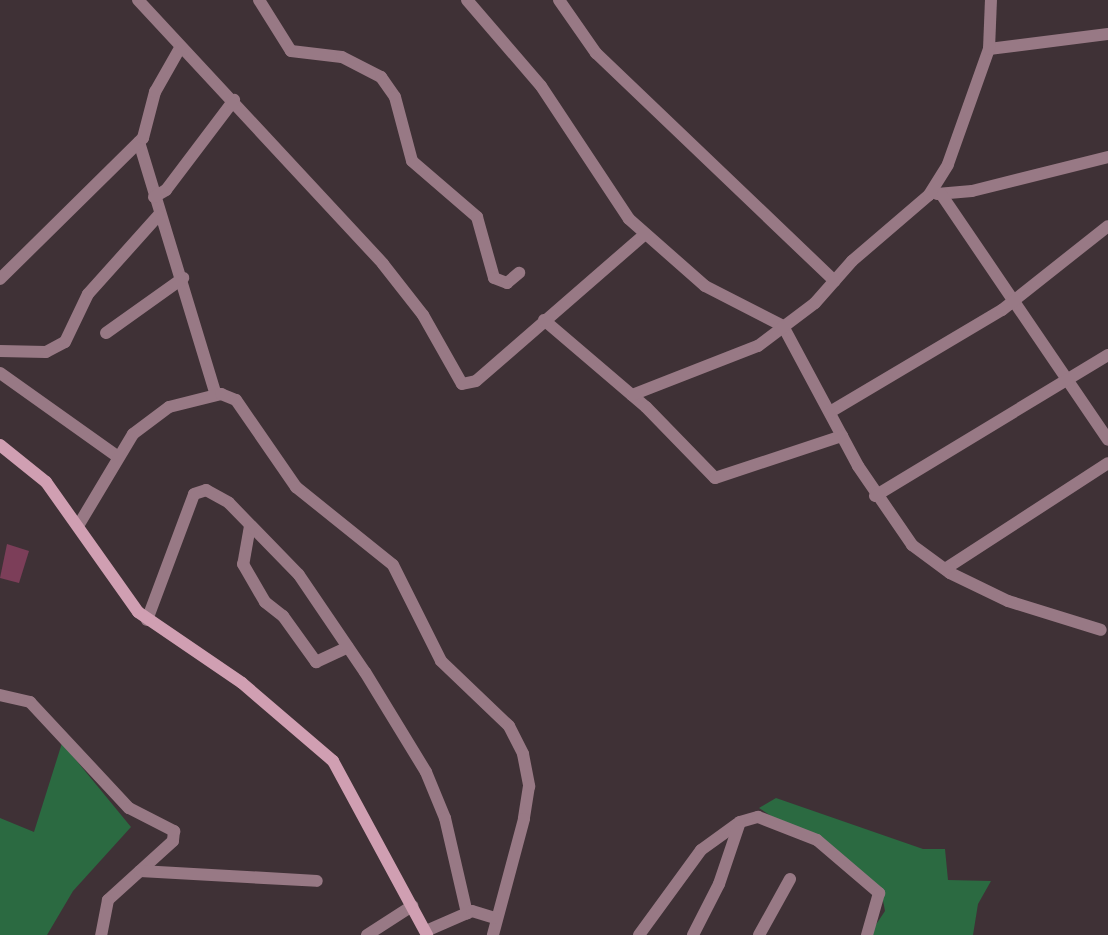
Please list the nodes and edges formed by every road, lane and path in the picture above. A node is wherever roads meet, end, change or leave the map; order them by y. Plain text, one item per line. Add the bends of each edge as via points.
1 (138, 0) edge
2 (259, 0) edge
3 (467, 0) edge
4 (562, 0) edge
5 (992, 0) edge
6 (1108, 34) edge
7 (180, 48) junction
8 (989, 49) junction
9 (234, 100) junction
10 (139, 142) junction
11 (1108, 157) edge
12 (935, 194) junction
13 (154, 197) junction
14 (158, 216) junction
15 (1108, 226) edge
16 (644, 235) junction
17 (519, 273) dead end
18 (183, 278) junction
19 (0, 279) edge
20 (835, 281) junction
21 (1014, 302) junction
22 (544, 320) junction
23 (783, 326) junction
24 (106, 333) dead end
25 (0, 351) edge
26 (1108, 355) edge
27 (0, 373) edge
28 (1065, 382) junction
29 (216, 394) junction
30 (632, 395) junction
31 (830, 412) junction
32 (842, 436) junction
33 (1108, 440) edge
34 (0, 446) edge
35 (118, 457) junction
36 (1108, 463) edge
37 (875, 496) junction
38 (78, 526) junction
39 (250, 526) junction
40 (945, 569) junction
41 (147, 620) junction
42 (1101, 630) dead end
43 (348, 647) junction
44 (0, 695) edge
45 (740, 822) junction
46 (140, 871) junction
47 (790, 879) dead end
48 (317, 881) dead end
49 (412, 906) junction
50 (467, 913) junction
51 (495, 918) junction
52 (426, 933) edge
53 (101, 935) edge
54 (367, 935) edge
55 (494, 935) edge
56 (639, 935) edge
57 (693, 935) edge
58 (759, 935) edge
59 (867, 935) edge

1 - 7 street
2 - 17 street via 291,51 342,57 381,76 395,96 412,161 477,217 494,278 507,284
3 - 16 street via 541,86 601,181
4 - 20 street via 596,53
5 - 8 street
6 - 8 street
7 - 9 street
7 - 10 street via 155,92
8 - 12 street
9 - 13 street via 166,190
9 - 22 street via 423,315 462,384 476,381
10 - 13 street
10 - 19 street
11 - 12 street via 972,191
12 - 20 street
12 - 21 street
13 - 14 street
14 - 18 street
14 - 25 street via 88,294 65,342 46,352
15 - 21 street
16 - 22 street
16 - 23 street via 705,286
18 - 24 street
18 - 29 street
20 - 23 street
21 - 28 street
21 - 31 street
22 - 30 street via 611,383
23 - 30 street via 758,346
23 - 31 street
26 - 28 street
27 - 35 street
28 - 33 street
28 - 37 street
29 - 35 street via 169,407 133,434
29 - 51 street via 236,400 296,487 393,565 441,661 509,726 523,754 529,786
30 - 32 street via 715,478
31 - 32 street
32 - 37 street
34 - 38 main road via 46,482
35 - 38 street
36 - 40 street
37 - 40 street via 912,545
38 - 41 main road via 114,585
39 - 41 street via 206,490 194,494
39 - 43 street via 299,575
39 - 43 street via 243,564 265,602 283,616 316,662
40 - 42 street via 1049,618
41 - 49 main road via 242,683 333,761
43 - 50 street via 426,772 445,818
44 - 46 street via 30,702 129,808 174,831 173,841
45 - 56 street via 701,850
45 - 57 street via 719,884
45 - 59 street via 758,817 784,826 817,840 850,866 879,893
46 - 48 street
46 - 53 street via 108,900
47 - 58 street
49 - 52 main road
49 - 54 street
50 - 51 street
50 - 52 street
51 - 55 street

